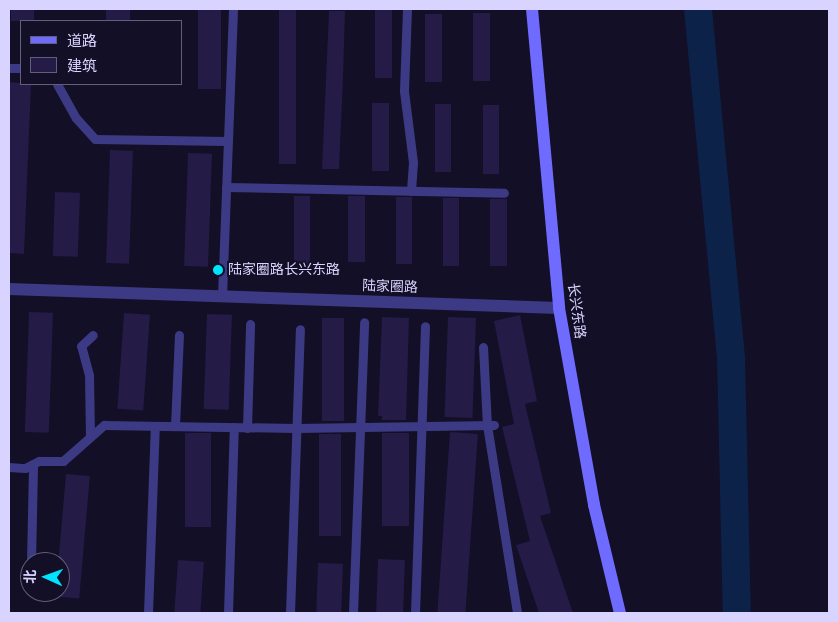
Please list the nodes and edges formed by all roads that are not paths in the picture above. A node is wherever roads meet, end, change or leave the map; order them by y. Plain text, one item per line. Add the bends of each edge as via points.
1 (233, 9) edge
2 (407, 9) edge
3 (532, 9) edge
4 (57, 85) edge
5 (227, 141) junction
6 (226, 187) junction
7 (411, 191) junction
8 (504, 193) dead end
9 (9, 288) edge
10 (222, 296) junction
11 (559, 308) junction
12 (364, 322) dead end
13 (250, 324) dead end
14 (425, 326) dead end
15 (300, 329) dead end
16 (93, 334) dead end
17 (179, 335) dead end
18 (483, 347) dead end
19 (491, 425) junction
20 (155, 426) junction
21 (176, 426) junction
22 (422, 426) junction
23 (234, 427) junction
24 (360, 427) junction
25 (247, 428) junction
26 (296, 428) junction
27 (90, 437) junction
28 (33, 464) junction
29 (9, 467) edge
30 (31, 552) edge
31 (148, 613) edge
32 (228, 613) edge
33 (290, 613) edge
34 (353, 613) edge
35 (415, 613) edge
36 (517, 613) edge
37 (620, 613) edge

1 - 5 lane
2 - 7 lane via 404,91 413,162
3 - 11 main road, 长兴东路
4 - 5 lane via 76,118 95,139
5 - 6 lane
6 - 7 lane
6 - 10 lane
7 - 8 lane
9 - 10 street, 陆家圈路
10 - 11 street, 陆家圈路
11 - 37 main road, 长兴东路 via 594,505
12 - 24 lane
13 - 25 lane
14 - 22 lane
15 - 26 lane
16 - 27 lane via 81,346 89,375
17 - 21 lane
18 - 19 lane
19 - 22 lane
19 - 36 lane
20 - 21 lane
20 - 27 lane via 104,425
20 - 31 lane
21 - 23 lane
22 - 24 lane
22 - 35 lane
23 - 25 lane
23 - 32 lane
24 - 26 lane
24 - 34 lane
25 - 26 lane
26 - 33 lane
27 - 28 lane via 63,462
28 - 29 lane via 25,468
28 - 30 lane

